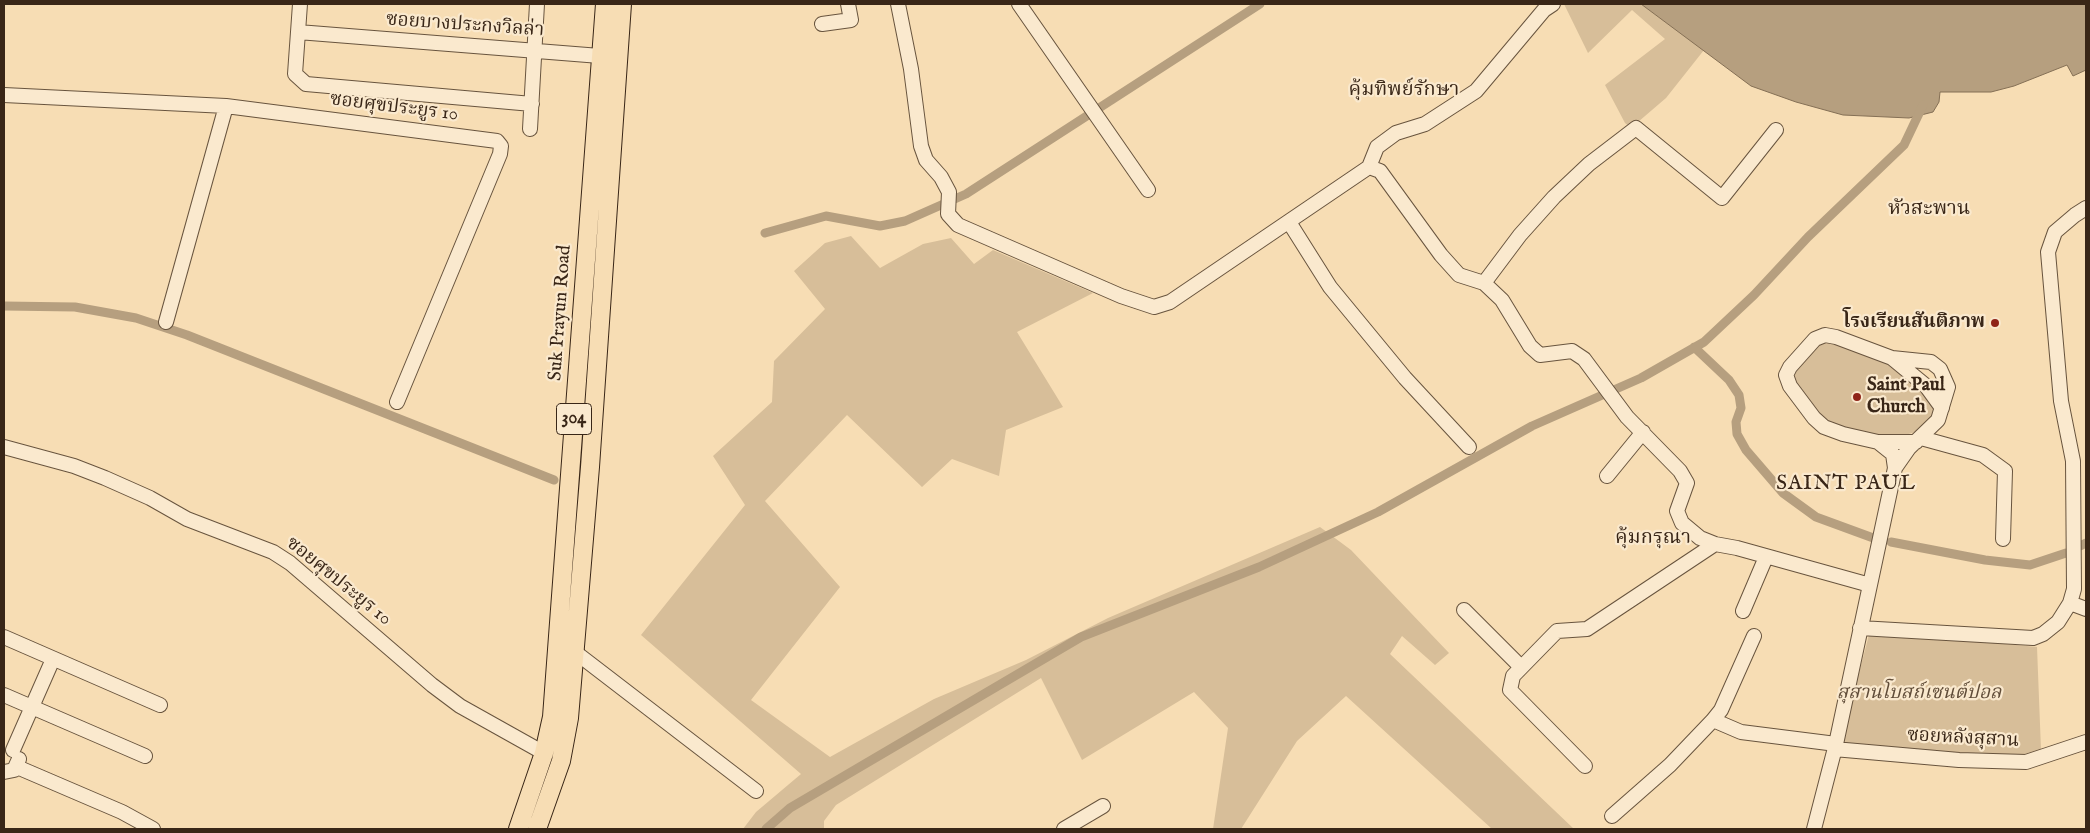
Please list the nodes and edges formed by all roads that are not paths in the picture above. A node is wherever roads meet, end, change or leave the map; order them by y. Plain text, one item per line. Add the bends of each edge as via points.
1 (300, 4) edge
2 (537, 4) edge
3 (605, 4) edge
4 (622, 4) edge
5 (848, 4) edge
6 (1019, 4) edge
7 (1553, 4) edge
8 (900, 5) edge
9 (822, 24) dead end
10 (298, 32) junction
11 (534, 50) junction
12 (608, 56) junction
13 (4, 95) edge
14 (532, 104) junction
15 (226, 106) junction
16 (530, 129) dead end
17 (1776, 130) dead end
18 (1369, 167) junction
19 (1148, 190) dead end
20 (2086, 208) edge
21 (1289, 222) junction
22 (1484, 283) junction
23 (166, 322) dead end
24 (1892, 358) junction
25 (397, 402) dead end
26 (1942, 408) junction
27 (1643, 432) junction
28 (1918, 440) junction
29 (1878, 442) junction
30 (4, 447) edge
31 (1469, 447) dead end
32 (1894, 468) junction
33 (1607, 476) dead end
34 (2003, 539) dead end
35 (1715, 544) junction
36 (1766, 557) junction
37 (1870, 585) junction
38 (2070, 603) junction
39 (2086, 609) edge
40 (1464, 610) dead end
41 (1743, 611) dead end
42 (1860, 628) junction
43 (1754, 636) dead end
44 (4, 637) edge
45 (575, 652) junction
46 (53, 659) junction
47 (1521, 667) junction
48 (4, 695) edge
49 (160, 705) dead end
50 (32, 707) junction
51 (1713, 720) junction
52 (2086, 742) edge
53 (1835, 746) junction
54 (8, 750) edge
55 (544, 754) junction
56 (145, 756) dead end
57 (1585, 766) dead end
58 (10, 770) edge
59 (756, 791) dead end
60 (1103, 806) dead end
61 (1612, 816) dead end
62 (134, 825) edge
63 (153, 829) edge
64 (518, 829) edge
65 (537, 829) edge
66 (1064, 829) edge
67 (1814, 829) edge

1 - 10 street
2 - 11 street
3 - 12 main road, Suk Prayun Road / 304
4 - 12 main road, Suk Prayun Road / 304
5 - 9 street via 851,20
6 - 19 street
7 - 18 street via 1544,10 1476,91 1425,124 1396,133 1377,147
8 - 21 street via 921,146 926,160 950,192 948,214 958,225 1121,296 1154,307 1170,302
10 - 11 street, ซอยบางประกงวิลล่า
10 - 14 street via 294,74 306,84
11 - 12 street, ซอยบางประกงวิลล่า
11 - 14 street
12 - 45 main road, Suk Prayun Road / 304 via 604,275
12 - 55 main road, Suk Prayun Road / 304 via 552,717
13 - 15 street, ซอยศุขประยูร 10
14 - 16 street
15 - 23 street
15 - 25 street, ซอยศุขประยูร 10 via 486,138 500,143 500,154
17 - 22 street via 1722,198 1636,128 1589,164 1554,197
18 - 21 street
18 - 22 street via 1380,171 1441,255 1460,274
20 - 38 street via 2074,214 2055,232 2048,252 2061,401 2073,461 2074,589
21 - 31 street via 1330,286 1405,378
22 - 27 street via 1502,300 1530,346 1540,355 1572,351 1584,359 1627,417
24 - 26 street via 1926,386
24 - 26 street via 1931,362 1940,369 1948,387
24 - 29 street via 1825,335 1815,339 1786,375 1790,386 1824,427
26 - 28 street via 1938,420
27 - 33 street
27 - 35 street via 1680,471 1687,483 1677,511 1682,523 1700,538
28 - 29 street
28 - 32 street
28 - 34 street via 1983,454 2005,471
29 - 32 street via 1893,454
30 - 55 street, ซอยศุขประยูร 10 via 105,478 187,519 273,552 432,685 468,711
32 - 37 street
35 - 36 street
35 - 47 street via 1586,629 1557,631
36 - 37 street
36 - 41 street
37 - 42 street
38 - 39 street
38 - 42 street via 2058,622 2033,638
40 - 47 street
42 - 53 street
43 - 51 street via 1721,710
44 - 46 street
45 - 59 street
45 - 65 main road, Suk Prayun Road / 304 via 570,718 561,761
46 - 49 street
46 - 50 street
47 - 57 street via 1513,676 1510,690
48 - 50 street
50 - 54 street
50 - 56 street
51 - 53 street, ซอยหลังสุสาน via 1741,732
51 - 61 street via 1670,765
52 - 53 street, ซอยหลังสุสาน via 2026,762 1960,760
53 - 67 street
54 - 58 street via 18,756
55 - 64 main road, Suk Prayun Road / 304
58 - 62 street
60 - 66 street
62 - 63 street

